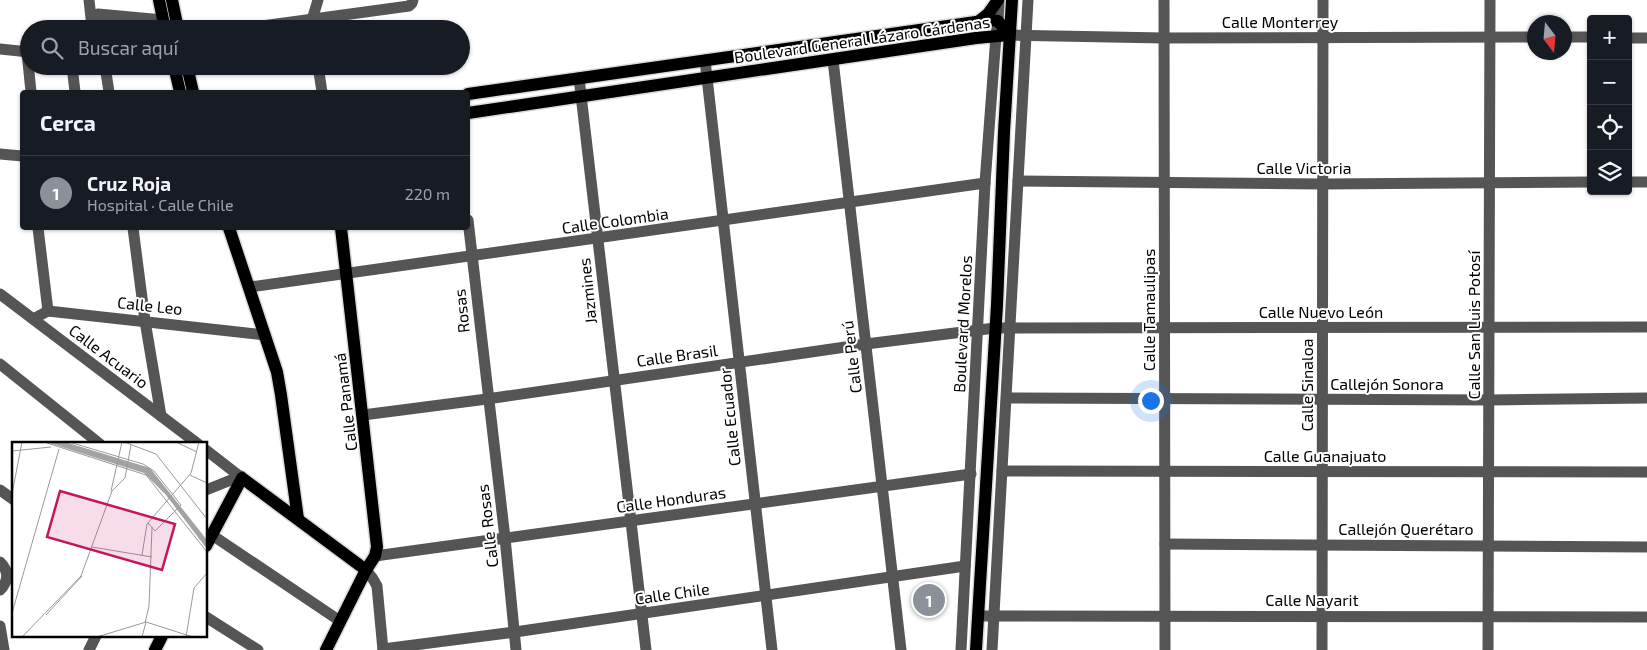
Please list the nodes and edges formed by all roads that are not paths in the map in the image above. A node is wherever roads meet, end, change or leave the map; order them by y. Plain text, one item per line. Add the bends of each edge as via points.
1 (89, 0) edge
2 (158, 0) edge
3 (172, 0) edge
4 (318, 0) edge
5 (413, 0) edge
6 (998, 0) edge
7 (1012, 0) edge
8 (1028, 0) edge
9 (1164, 0) edge
10 (1323, 0) edge
11 (1490, 0) edge
12 (91, 20) edge
13 (99, 20) edge
14 (138, 20) edge
15 (163, 20) edge
16 (176, 20) edge
17 (313, 20) edge
18 (334, 20) edge
19 (998, 21) junction
20 (977, 22) junction
21 (1010, 35) junction
22 (996, 36) junction
23 (1026, 36) junction
24 (871, 37) junction
25 (1323, 37) junction
26 (1490, 37) junction
27 (1527, 37) edge
28 (1572, 37) edge
29 (1164, 38) junction
30 (1587, 38) edge
31 (1632, 38) edge
32 (1647, 38) edge
33 (0, 49) edge
34 (20, 51) edge
35 (835, 59) junction
36 (706, 60) junction
37 (30, 75) edge
38 (73, 75) edge
39 (106, 75) edge
40 (176, 75) edge
41 (189, 75) edge
42 (319, 75) edge
43 (579, 78) junction
44 (708, 78) junction
45 (31, 90) edge
46 (75, 90) edge
47 (109, 90) edge
48 (180, 90) edge
49 (193, 90) edge
50 (322, 90) edge
51 (470, 94) edge
52 (581, 97) junction
53 (470, 113) edge
54 (0, 154) edge
55 (20, 156) edge
56 (1018, 181) junction
57 (1164, 182) junction
58 (1587, 182) edge
59 (1632, 182) edge
60 (1647, 182) edge
61 (985, 183) junction
62 (1490, 183) junction
63 (1323, 184) junction
64 (849, 202) junction
65 (724, 221) junction
66 (38, 230) edge
67 (134, 230) edge
68 (231, 230) edge
69 (341, 230) edge
70 (469, 230) edge
71 (597, 239) junction
72 (472, 257) junction
73 (347, 275) junction
74 (250, 287) junction
75 (0, 294) edge
76 (48, 311) junction
77 (33, 319) junction
78 (145, 321) junction
79 (1011, 327) junction
80 (1164, 327) junction
81 (1322, 327) junction
82 (1490, 327) junction
83 (1647, 327) edge
84 (995, 328) junction
85 (977, 330) junction
86 (264, 335) junction
87 (866, 344) junction
88 (740, 362) junction
89 (0, 364) edge
90 (613, 380) junction
91 (1007, 398) junction
92 (1164, 398) junction
93 (1322, 398) junction
94 (1647, 398) edge
95 (487, 399) junction
96 (1489, 400) junction
97 (363, 415) junction
98 (161, 416) junction
99 (98, 442) edge
100 (195, 442) edge
101 (208, 452) edge
102 (1002, 471) junction
103 (1165, 471) junction
104 (1322, 472) junction
105 (1489, 472) junction
106 (1647, 472) edge
107 (971, 474) junction
108 (242, 477) junction
109 (882, 486) junction
110 (208, 489) edge
111 (0, 490) edge
112 (12, 499) edge
113 (755, 504) junction
114 (298, 519) junction
115 (630, 521) junction
116 (505, 538) junction
117 (209, 540) edge
118 (1165, 544) junction
119 (1322, 544) junction
120 (1489, 545) junction
121 (1647, 547) edge
122 (375, 556) junction
123 (965, 566) junction
124 (7, 567) edge
125 (366, 570) junction
126 (893, 578) junction
127 (0, 590) edge
128 (766, 596) junction
129 (641, 614) junction
130 (994, 615) junction
131 (1165, 615) junction
132 (1322, 615) junction
133 (978, 616) junction
134 (1488, 616) junction
135 (1647, 616) edge
136 (208, 618) edge
137 (340, 621) junction
138 (0, 626) edge
139 (515, 632) junction
140 (95, 638) edge
141 (161, 638) edge
142 (383, 649) edge
143 (4, 650) edge
144 (89, 650) edge
145 (155, 650) edge
146 (258, 650) edge
147 (326, 650) edge
148 (516, 650) edge
149 (646, 650) edge
150 (772, 650) edge
151 (901, 650) edge
152 (960, 650) edge
153 (976, 650) edge
154 (992, 650) edge
155 (1165, 650) edge
156 (1322, 650) edge
157 (1488, 650) edge

1 - 12 street
2 - 15 main road
3 - 16 main road
4 - 17 street
5 - 18 street via 409,6
6 - 19 street, Boulevard Morelos
6 - 20 main road
7 - 21 main road, Boulevard Morelos
8 - 23 street
9 - 29 street, Calle Tamaulipas
10 - 25 street, Calle Sinaloa
11 - 26 street, Calle San Luis Potosí
13 - 14 street via 98,14
19 - 20 main road, Boulevard General Lázaro Cárdenas
19 - 21 main road, Boulevard General Lázaro Cárdenas
19 - 22 street, Boulevard Morelos
20 - 24 main road, Boulevard General Lázaro Cárdenas
21 - 22 main road, Boulevard General Lázaro Cárdenas
21 - 23 street, Calle Monterrey
21 - 84 main road, Boulevard Morelos
22 - 35 main road, Boulevard General Lázaro Cárdenas
22 - 61 street, Boulevard Morelos
23 - 29 street, Calle Monterrey
23 - 56 street
24 - 35 main road via 869,47
24 - 36 main road, Boulevard General Lázaro Cárdenas
25 - 26 street, Calle Monterrey
25 - 29 street, Calle Monterrey
25 - 63 street, Calle Sinaloa
26 - 27 street, Calle Monterrey
26 - 62 street, Calle San Luis Potosí
28 - 30 street
29 - 57 street, Calle Tamaulipas
31 - 32 street
33 - 34 street
35 - 44 main road, Boulevard General Lázaro Cárdenas
35 - 64 street, Calle Perú
36 - 43 main road, Boulevard General Lázaro Cárdenas
36 - 44 street, Calle Ecuador
37 - 45 street
38 - 46 street
39 - 47 street
40 - 48 main road
41 - 49 main road
42 - 50 street
43 - 51 main road, Boulevard General Lázaro Cárdenas
43 - 52 street, Jazmines
44 - 52 main road, Boulevard General Lázaro Cárdenas
44 - 65 street, Calle Ecuador
52 - 53 main road, Boulevard General Lázaro Cárdenas
52 - 71 street, Jazmines
54 - 55 street
56 - 57 street, Calle Victoria
56 - 79 street
57 - 63 street, Calle Victoria
57 - 80 street, Calle Tamaulipas
58 - 62 street, Calle Victoria
59 - 60 street
61 - 64 street, Calle Colombia
61 - 85 street, Boulevard Morelos
62 - 63 street, Calle Victoria
62 - 82 street, Calle San Luis Potosí
63 - 81 street, Calle Sinaloa
64 - 65 street, Calle Colombia
64 - 87 street, Calle Perú
65 - 71 street, Calle Colombia
65 - 88 street, Calle Ecuador
66 - 76 street
67 - 78 street
68 - 74 main road
69 - 73 main road, Calle Panamá
70 - 72 street, Rosas
71 - 72 street, Calle Colombia
71 - 90 street, Jazmines
72 - 73 street, Calle Colombia
72 - 95 street, Rosas
73 - 74 street, Calle Colombia
73 - 97 main road, Calle Panamá
74 - 86 main road
75 - 77 street, Calle Acuario
76 - 77 street
76 - 78 street, Calle Leo
77 - 98 street, Calle Acuario
78 - 86 street, Calle Leo
78 - 98 street
79 - 80 street, Calle Nuevo León
79 - 84 street, Calle Nuevo León
79 - 91 street
80 - 81 street, Calle Nuevo León
80 - 92 street, Calle Tamaulipas
81 - 82 street, Calle Nuevo León
81 - 93 street, Calle Sinaloa
82 - 83 street, Calle Nuevo León
82 - 96 street, Calle San Luis Potosí
84 - 85 street, Calle Brasil
84 - 133 main road, Boulevard Morelos
85 - 87 street, Calle Brasil
85 - 107 street, Boulevard Morelos
86 - 114 main road via 282,395
87 - 88 street, Calle Brasil
87 - 109 street, Calle Perú
88 - 90 street, Calle Brasil
88 - 113 street, Calle Ecuador
89 - 99 street
90 - 95 street, Calle Brasil
90 - 115 street, Jazmines
91 - 92 street, Callejón Sonora
91 - 102 street
92 - 93 street, Callejón Sonora
92 - 103 street, Calle Tamaulipas
93 - 96 street, Callejón Sonora
93 - 104 street, Calle Sinaloa
94 - 96 street, Callejón Sonora
95 - 97 street, Calle Brasil
95 - 116 street, Calle Rosas
96 - 105 street, Calle San Luis Potosí
97 - 122 main road, Calle Panamá via 377,536
98 - 100 street, Calle Acuario
101 - 108 street
102 - 103 street, Calle Guanajuato
102 - 130 street
103 - 104 street, Calle Guanajuato
103 - 118 street, Calle Tamaulipas
104 - 105 street, Calle Guanajuato
104 - 119 street, Calle Sinaloa
105 - 106 street, Calle Guanajuato
105 - 120 street, Calle San Luis Potosí
107 - 109 street, Calle Honduras
107 - 123 street, Boulevard Morelos
108 - 110 street
108 - 114 main road
108 - 117 main road
109 - 113 street, Calle Honduras
109 - 126 street, Calle Perú
111 - 112 street
113 - 115 street, Calle Honduras
113 - 128 street, Calle Ecuador
114 - 125 main road
115 - 116 street, Calle Honduras
115 - 129 street, Jazmines
116 - 122 street, Calle Honduras
116 - 139 street, Calle Rosas
117 - 137 street
118 - 119 street, Callejón Querétaro
118 - 131 street, Calle Tamaulipas
119 - 120 street, Callejón Querétaro
119 - 132 street, Calle Sinaloa
120 - 121 street, Callejón Querétaro
120 - 134 street, Calle San Luis Potosí
122 - 125 main road, Calle Panamá
123 - 126 street, Calle Chile
123 - 152 street, Boulevard Morelos
124 - 127 street via 5,585
125 - 137 main road, Calle Panamá
125 - 142 street via 377,586
126 - 128 street, Calle Chile
126 - 151 street, Calle Perú
128 - 129 street, Calle Chile
128 - 150 street, Calle Ecuador
129 - 139 street, Calle Chile
129 - 149 street, Jazmines
130 - 131 street, Calle Nayarit
130 - 133 street, Calle Nayarit
130 - 154 street
131 - 132 street, Calle Nayarit
131 - 155 street, Calle Tamaulipas
132 - 134 street, Calle Nayarit
132 - 156 street, Calle Sinaloa
133 - 153 main road, Boulevard Morelos
134 - 135 street, Calle Nayarit
134 - 157 street, Calle San Luis Potosí
136 - 146 street
137 - 147 main road, Calle Panamá
138 - 143 street
139 - 142 street, Calle Chile
139 - 148 street, Calle Rosas
140 - 144 street
141 - 145 main road

